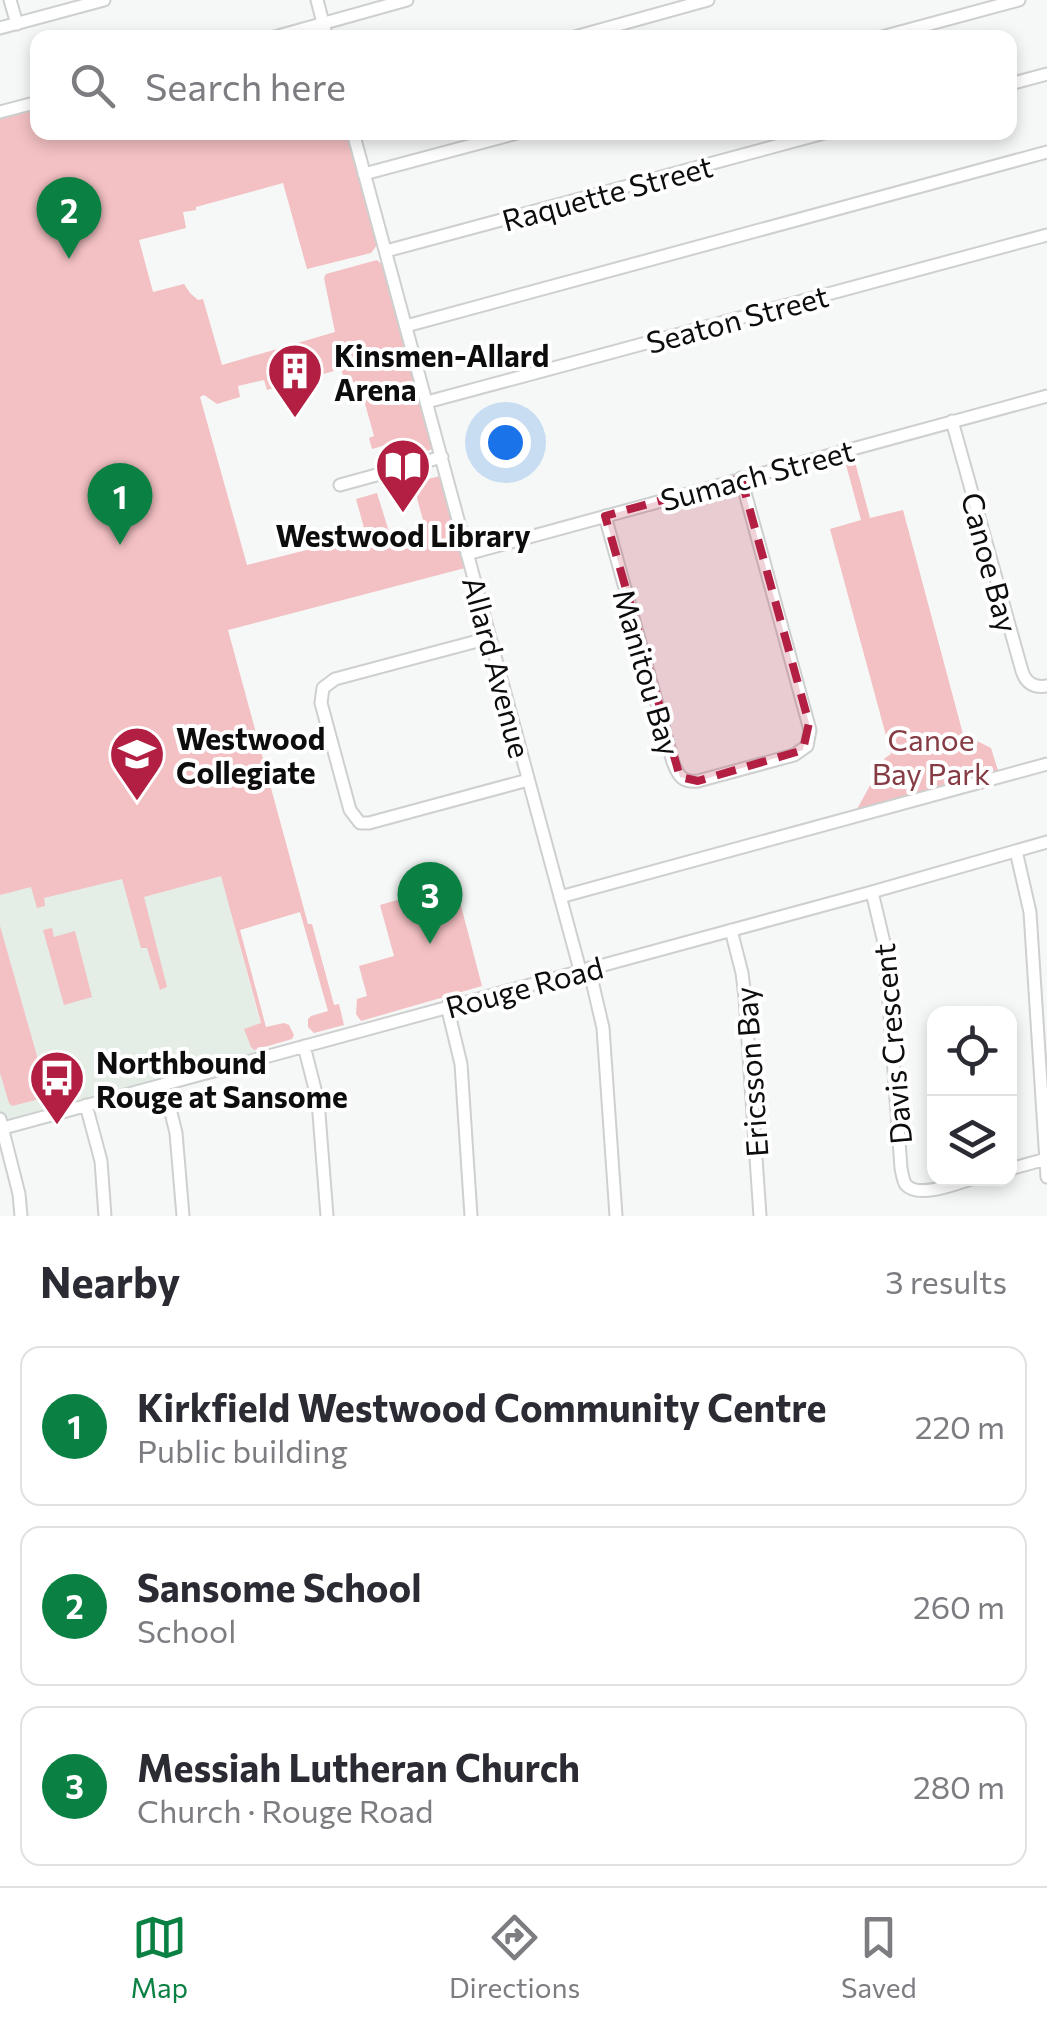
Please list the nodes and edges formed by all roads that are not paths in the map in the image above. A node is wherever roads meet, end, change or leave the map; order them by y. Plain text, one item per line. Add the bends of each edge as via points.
1 (10, 0) edge
2 (104, 0) edge
3 (316, 0) edge
4 (408, 0) edge
5 (708, 0) edge
6 (1019, 0) edge
7 (322, 23) junction
8 (17, 24) junction
9 (0, 28) edge
10 (298, 30) edge
11 (324, 30) edge
12 (600, 30) edge
13 (908, 30) edge
14 (1047, 74) edge
15 (1017, 82) edge
16 (30, 104) edge
17 (0, 112) edge
18 (355, 140) edge
19 (490, 140) edge
20 (798, 140) edge
21 (1047, 152) edge
22 (364, 174) junction
23 (1047, 235) edge
24 (386, 250) junction
25 (406, 326) junction
26 (1047, 396) edge
27 (427, 402) junction
28 (952, 421) junction
29 (442, 457) junction
30 (742, 478) junction
31 (340, 486) dead end
32 (605, 516) junction
33 (467, 554) junction
34 (490, 638) junction
35 (1047, 686) edge
36 (1047, 764) edge
37 (528, 780) junction
38 (1047, 842) edge
39 (1016, 851) junction
40 (872, 892) junction
41 (560, 897) junction
42 (732, 930) junction
43 (1047, 943) edge
44 (1032, 945) junction
45 (584, 969) junction
46 (448, 1006) junction
47 (304, 1046) junction
48 (164, 1084) junction
49 (86, 1105) junction
50 (1045, 1112) edge
51 (1, 1125) edge
52 (1046, 1159) edge
53 (1017, 1167) edge
54 (1047, 1177) edge
55 (945, 1186) edge
56 (20, 1216) edge
57 (105, 1216) edge
58 (183, 1216) edge
59 (327, 1216) edge
60 (471, 1216) edge
61 (616, 1216) edge
62 (760, 1216) edge

1 - 8 street
2 - 8 street
3 - 7 street
4 - 7 street
5 - 12 street
6 - 13 street
7 - 10 street
7 - 11 street
8 - 9 street
14 - 15 street
16 - 17 street
18 - 22 street, Allard Avenue
19 - 22 street
20 - 24 street, Raquette Street
21 - 25 street
22 - 24 street, Allard Avenue
23 - 27 street, Seaton Street
24 - 25 street, Allard Avenue
25 - 27 street, Allard Avenue
26 - 28 street, Sumach Street
27 - 29 street, Allard Avenue
28 - 30 street, Sumach Street
28 - 35 street, Canoe Bay via 1022,671 1031,684
29 - 31 street
29 - 33 street, Allard Avenue
30 - 32 street, Sumach Street
30 - 32 street, Manitou Bay via 810,730 807,746 794,755 698,780 680,777
32 - 33 street, Sumach Street
33 - 34 street, Allard Avenue
34 - 37 street, Allard Avenue
34 - 37 street via 335,679 322,688 320,703 350,810 360,823
36 - 41 street
37 - 41 street, Allard Avenue
38 - 39 street, Rouge Road
39 - 40 street, Rouge Road
39 - 44 street
40 - 42 street, Rouge Road
40 - 55 street, Davis Crescent via 885,947 904,1182 924,1192
41 - 45 street, Allard Avenue
42 - 45 street, Rouge Road
42 - 62 street, Ericsson Bay via 745,997
43 - 44 street
44 - 50 street
45 - 46 street, Rouge Road
45 - 61 street via 602,1020
46 - 47 street, Rouge Road
46 - 60 street via 461,1064
47 - 48 street, Rouge Road
47 - 59 street via 318,1101
48 - 49 street, Rouge Road
48 - 58 street via 176,1132
49 - 51 street, Rouge Road
49 - 57 street via 101,1161
50 - 52 street
51 - 56 street
52 - 53 street
52 - 54 street

